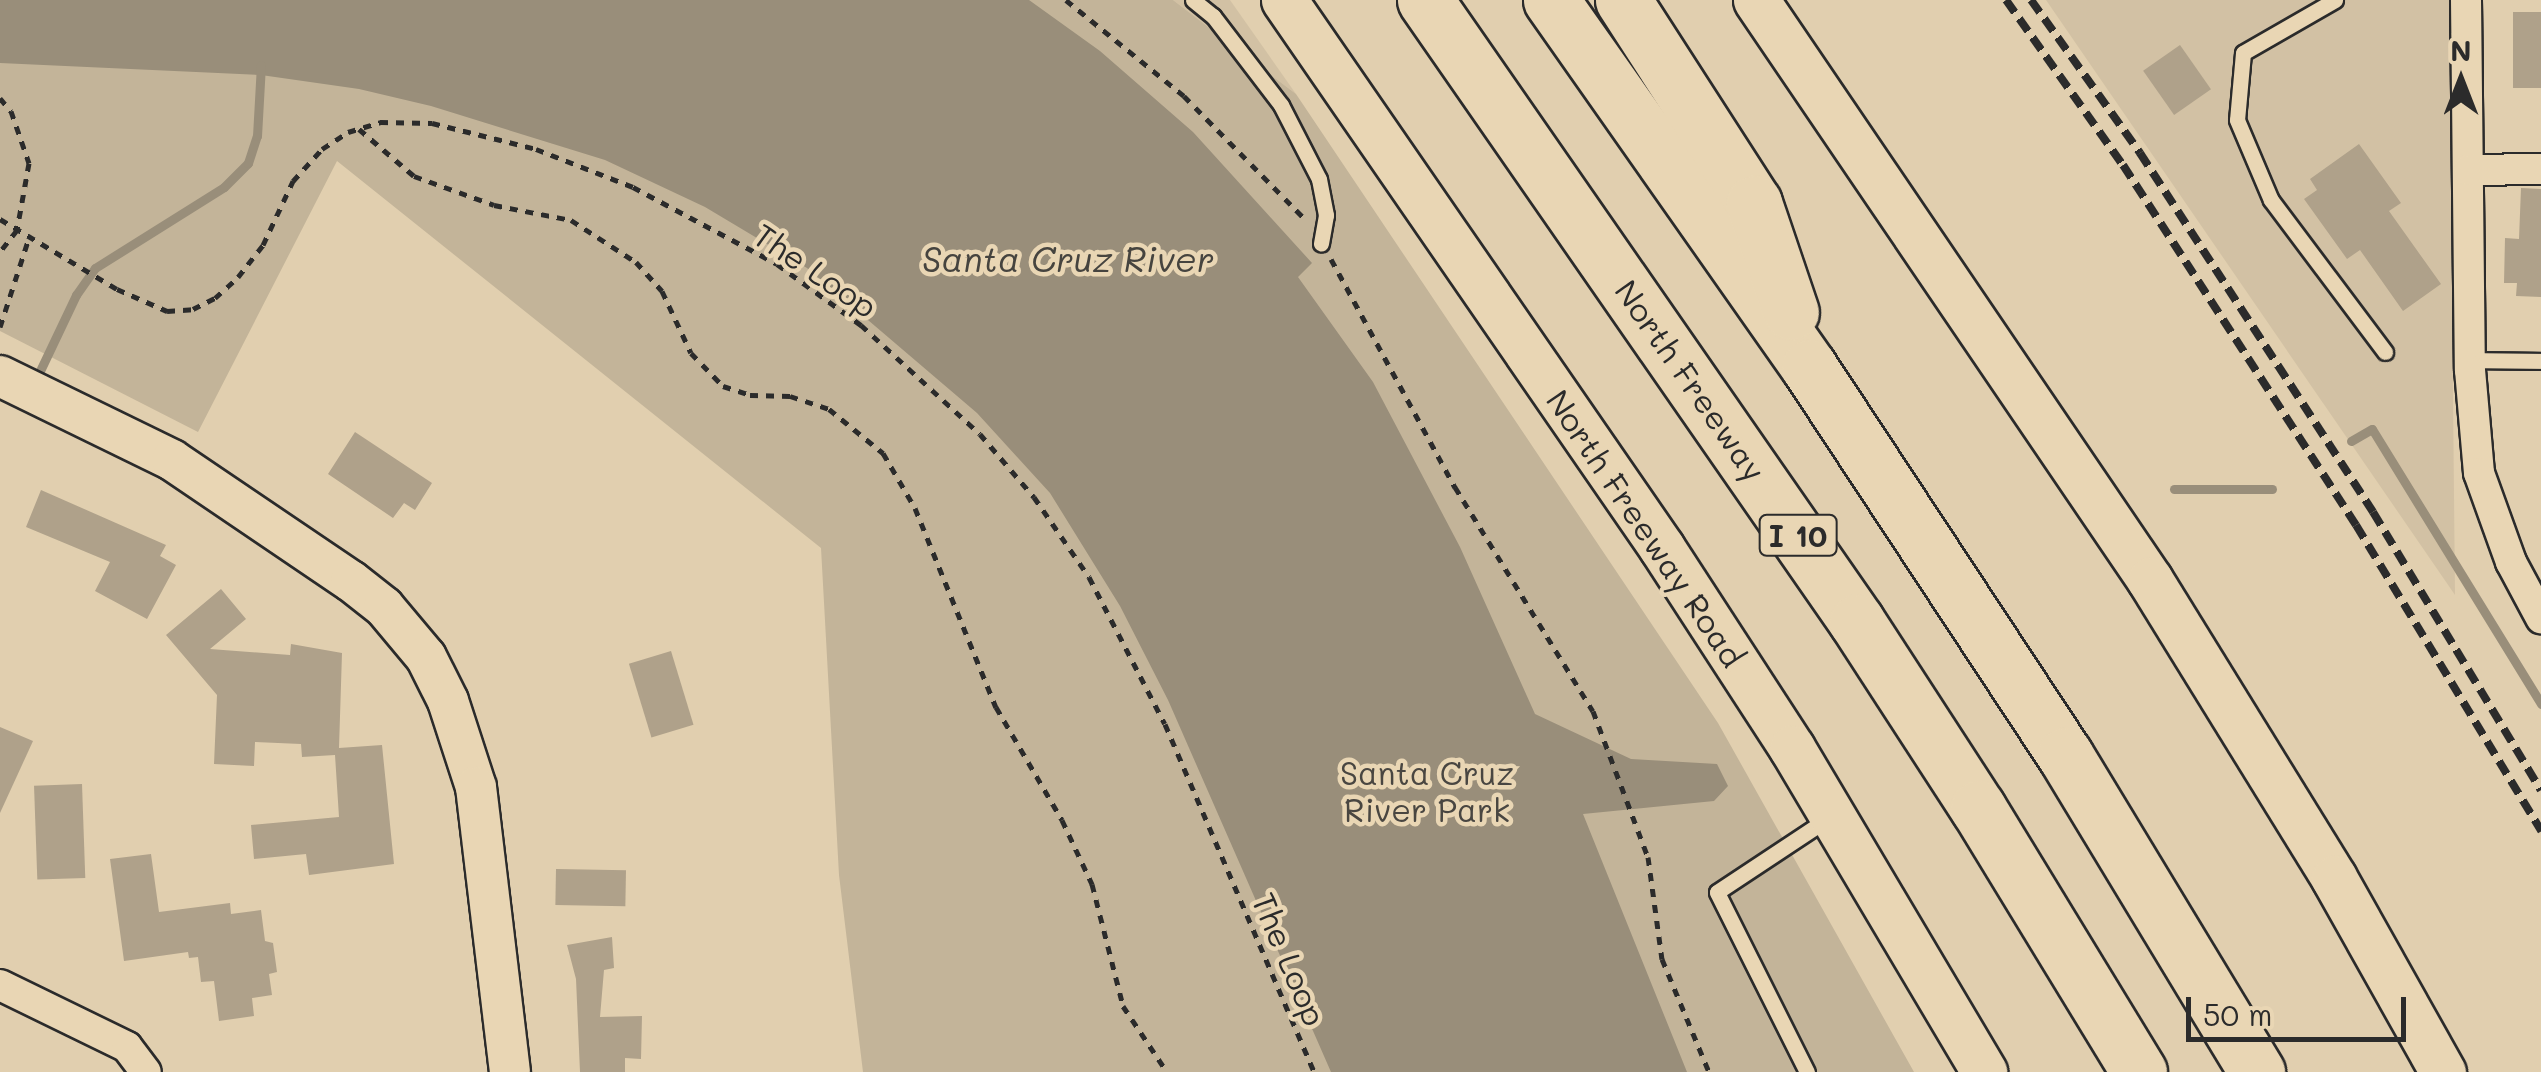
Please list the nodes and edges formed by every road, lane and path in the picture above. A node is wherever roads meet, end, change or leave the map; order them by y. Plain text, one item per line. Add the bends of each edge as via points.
1 (1066, 0) edge
2 (1193, 0) edge
3 (1284, 0) edge
4 (1550, 0) edge
5 (1623, 0) edge
6 (1756, 0) edge
7 (2335, 0) edge
8 (2466, 0) edge
9 (1427, 4) edge
10 (0, 98) edge
11 (359, 129) junction
12 (2541, 169) edge
13 (2469, 170) junction
14 (0, 220) edge
15 (17, 230) junction
16 (29, 238) junction
17 (1321, 244) junction
18 (0, 252) edge
19 (0, 327) edge
20 (2385, 352) dead end
21 (2470, 360) junction
22 (2541, 361) edge
23 (1809, 367) junction
24 (0, 376) edge
25 (2533, 589) edge
26 (2541, 618) edge
27 (1832, 816) junction
28 (0, 985) edge
29 (145, 1068) edge
30 (510, 1072) edge
31 (1167, 1072) edge
32 (1314, 1072) edge
33 (1709, 1072) edge
34 (1807, 1072) edge
35 (1984, 1072) edge
36 (2139, 1072) edge
37 (2257, 1072) edge
38 (2443, 1072) edge

1 - 17 path via 1184,96
2 - 17 lane via 1213,16 1289,120 1319,179 1326,214
3 - 27 main road, North Freeway Road via 1662,548
4 - 23 highway
5 - 23 highway via 1754,203
6 - 38 main road via 2150,580 2334,878
7 - 20 lane via 2243,53 2237,120 2271,200
8 - 13 street
9 - 36 highway, North Freeway / I 10 via 1856,622
10 - 15 path via 29,163
11 - 16 path, The Loop via 322,149 294,181 263,245 215,298 193,309 166,311
11 - 31 path via 414,176 494,205 572,220 636,262 662,291 691,353 723,386 830,408 883,453 915,508 996,707 1092,884 1123,1006
11 - 32 path, The Loop via 432,122 536,149 634,187 777,264 861,325 980,434 1034,497 1097,593 1165,724
12 - 13 street
13 - 21 street
14 - 15 path, The Loop
15 - 16 path, The Loop
15 - 18 path
16 - 19 path
17 - 33 path via 1454,487 1593,711 1639,824 1662,959
21 - 22 lane
21 - 25 street via 2479,473
23 - 37 highway via 2066,755
24 - 30 street via 172,460 384,607 426,657 476,787
25 - 26 street
27 - 34 lane via 1717,892
27 - 35 main road, North Freeway Road
28 - 29 street via 127,1047

